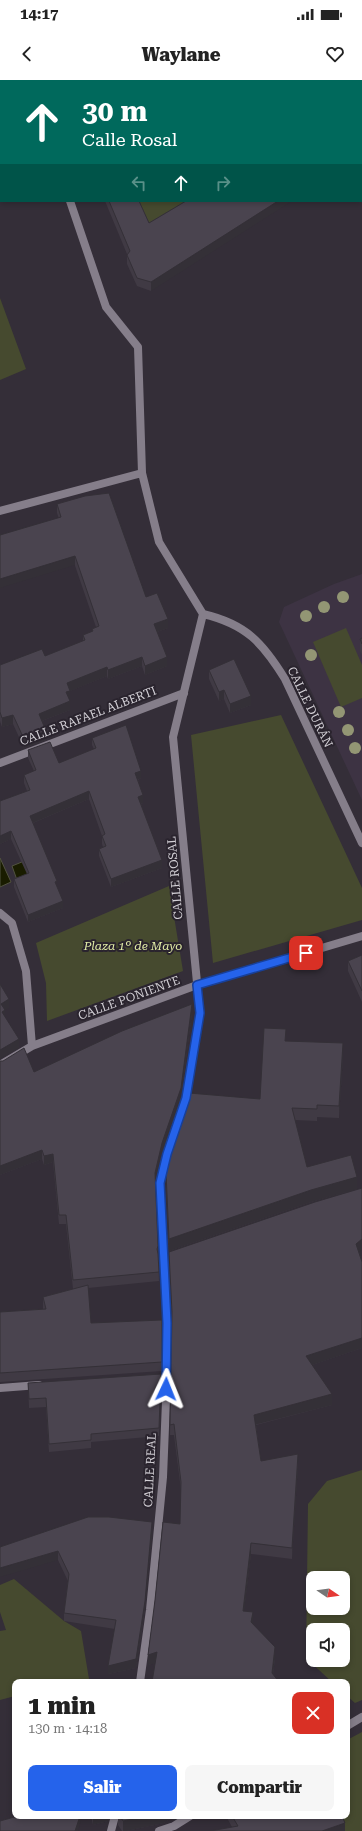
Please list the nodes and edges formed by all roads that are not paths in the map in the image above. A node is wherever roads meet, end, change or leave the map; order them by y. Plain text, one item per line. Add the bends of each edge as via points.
1 (70, 202) edge
2 (142, 473) junction
3 (0, 511) edge
4 (203, 614) junction
5 (184, 692) junction
6 (0, 763) edge
7 (362, 843) edge
8 (0, 912) edge
9 (362, 936) edge
10 (197, 985) junction
11 (32, 1046) junction
12 (0, 1066) edge
13 (166, 1258) joint
14 (45, 1384) edge
15 (0, 1388) edge
16 (140, 1679) edge
17 (362, 1717) edge
18 (350, 1724) edge
19 (114, 1819) edge
20 (185, 1819) edge
21 (111, 1831) edge
22 (158, 1831) edge

1 - 2 street via 106,307 138,347
2 - 3 street
2 - 4 street via 159,542
4 - 5 street, CALLE ROSAL
4 - 7 street, CALLE DURÁN via 234,623 248,632 271,658 285,679
5 - 6 street, CALLE RAFAEL ALBERTI
5 - 10 street, CALLE ROSAL via 173,737
8 - 11 street via 12,923 26,971
9 - 10 street, CALLE PONIENTE
10 - 11 street, CALLE PONIENTE
10 - 13 street, CALLE ROSAL via 200,1013 186,1098 160,1183
11 - 12 street, CALLE PONIENTE
13 - 16 street, CALLE REAL via 163,1477
14 - 15 street
17 - 18 street
19 - 21 street
20 - 22 street

